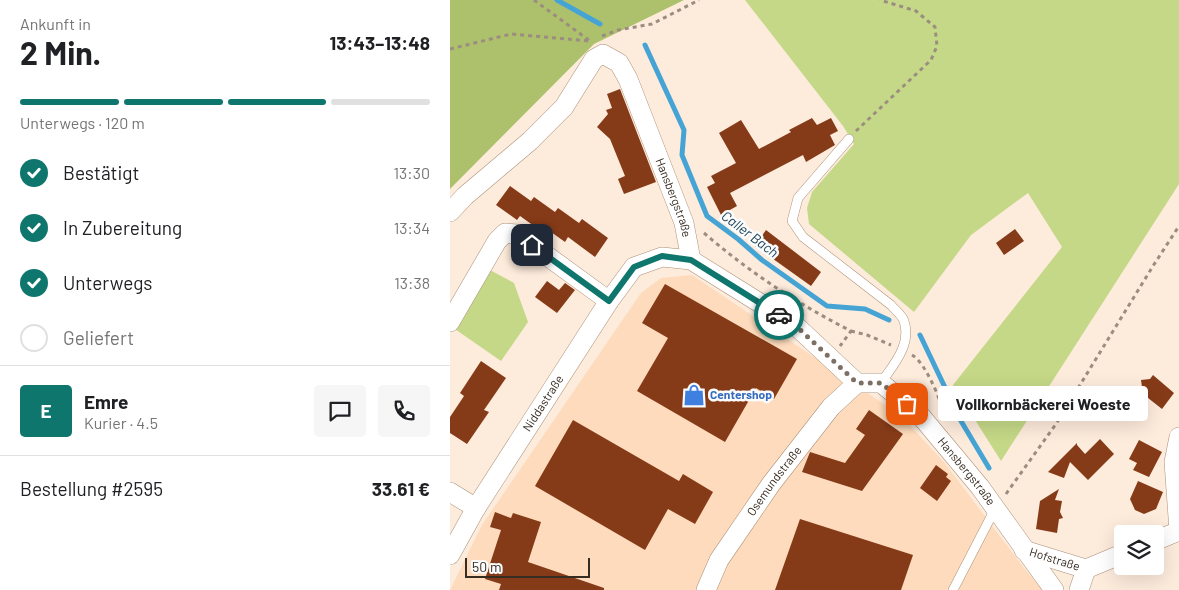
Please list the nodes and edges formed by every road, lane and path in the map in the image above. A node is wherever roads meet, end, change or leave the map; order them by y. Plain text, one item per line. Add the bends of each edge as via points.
1 (534, 0) edge
2 (699, 0) edge
3 (880, 0) edge
4 (596, 47) junction
5 (450, 48) edge
6 (849, 138) joint
7 (450, 212) edge
8 (684, 222) junction
9 (1179, 226) edge
10 (691, 260) junction
11 (609, 301) junction
12 (450, 322) edge
13 (851, 331) junction
14 (903, 350) junction
15 (831, 359) junction
16 (857, 383) junction
17 (881, 383) junction
18 (939, 437) junction
19 (1179, 437) edge
20 (450, 492) edge
21 (999, 504) junction
22 (476, 508) junction
23 (1179, 531) edge
24 (1164, 537) edge
25 (1024, 550) junction
26 (450, 555) edge
27 (1114, 557) edge
28 (1086, 569) junction
29 (706, 590) edge
30 (953, 590) edge
31 (1054, 590) edge
32 (1079, 590) edge

1 - 4 path
2 - 4 path via 652,24 618,30
3 - 6 path via 916,11 935,27 937,46 931,60
4 - 5 path via 511,34
4 - 7 street via 594,60 564,107
4 - 8 street, Hansbergstraße via 618,63 628,79
6 - 14 lane via 798,198 792,221 803,237 891,305 903,319 906,340
8 - 10 street, Hansbergstraße
8 - 13 path via 695,226 785,294
9 - 21 path via 1056,424
10 - 11 street, Niddastraße via 662,256 634,267
10 - 15 street via 795,325
11 - 12 street via 517,234 505,233 497,241
11 - 22 street, Niddastraße
13 - 14 path
13 - 15 path
14 - 17 lane
14 - 18 path via 917,358 941,403 945,416
15 - 16 street
16 - 17 street
16 - 29 street, Osemundstraße via 831,407 771,484 719,560
17 - 18 street, Hansbergstraße via 920,415
18 - 21 street, Hansbergstraße via 980,487
19 - 23 street via 1174,462
20 - 22 street
21 - 25 street, Hansbergstraße via 1010,530
21 - 30 lane
22 - 26 street, Niddastraße
23 - 24 street
25 - 28 street, Hofstraße
25 - 31 street, Hansbergstraße
27 - 28 street, Hofstraße
28 - 32 street, Hofstraße

